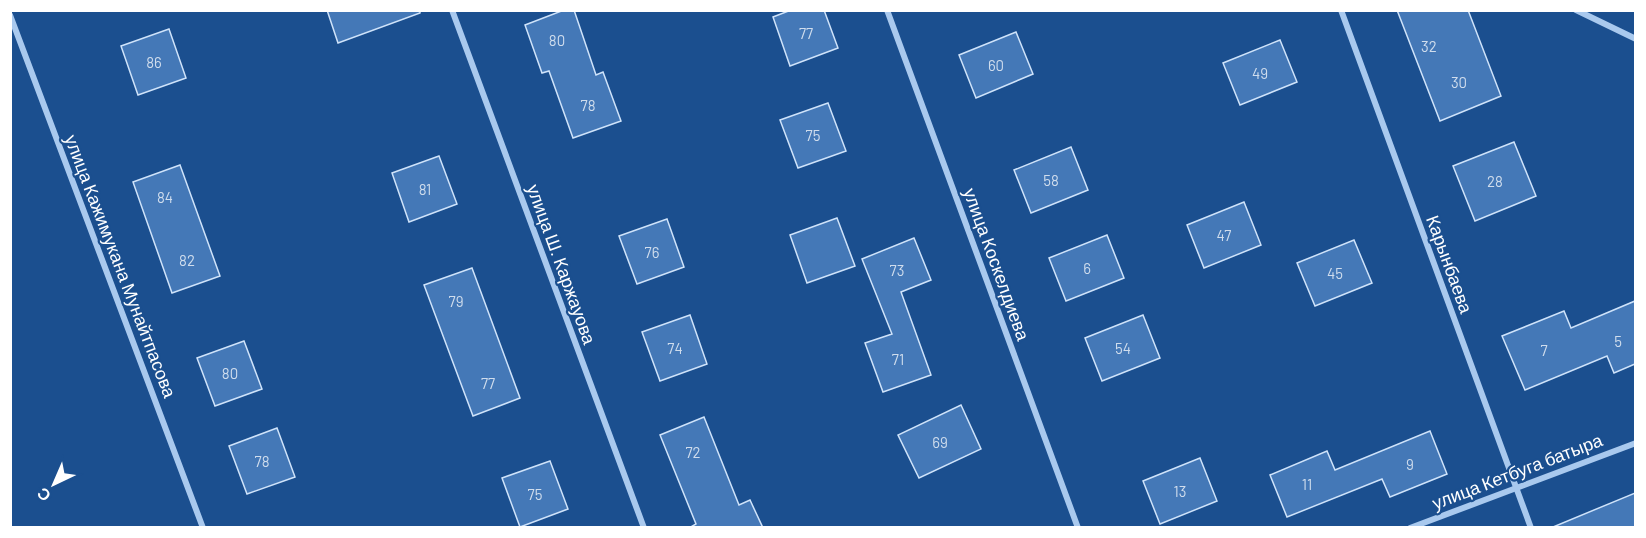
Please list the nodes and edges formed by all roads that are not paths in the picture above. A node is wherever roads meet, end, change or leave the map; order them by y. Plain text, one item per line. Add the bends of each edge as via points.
1 (452, 10) edge
2 (887, 10) edge
3 (1341, 10) edge
4 (1576, 10) edge
5 (10, 15) edge
6 (1635, 39) edge
7 (1635, 443) edge
8 (1515, 487) junction
9 (203, 528) edge
10 (644, 528) edge
11 (1078, 528) edge
12 (1410, 528) edge
13 (1532, 528) edge

1 - 10 street, улица Ш. Каржауова
2 - 11 street, улица Коскелдиева
3 - 8 street, Карынбаева
4 - 6 street
5 - 9 street, улица Кажимукана Мунайтпасова
7 - 8 street, улица Кетбуга батыра
8 - 12 street, улица Кетбуга батыра
8 - 13 street, Карынбаева

